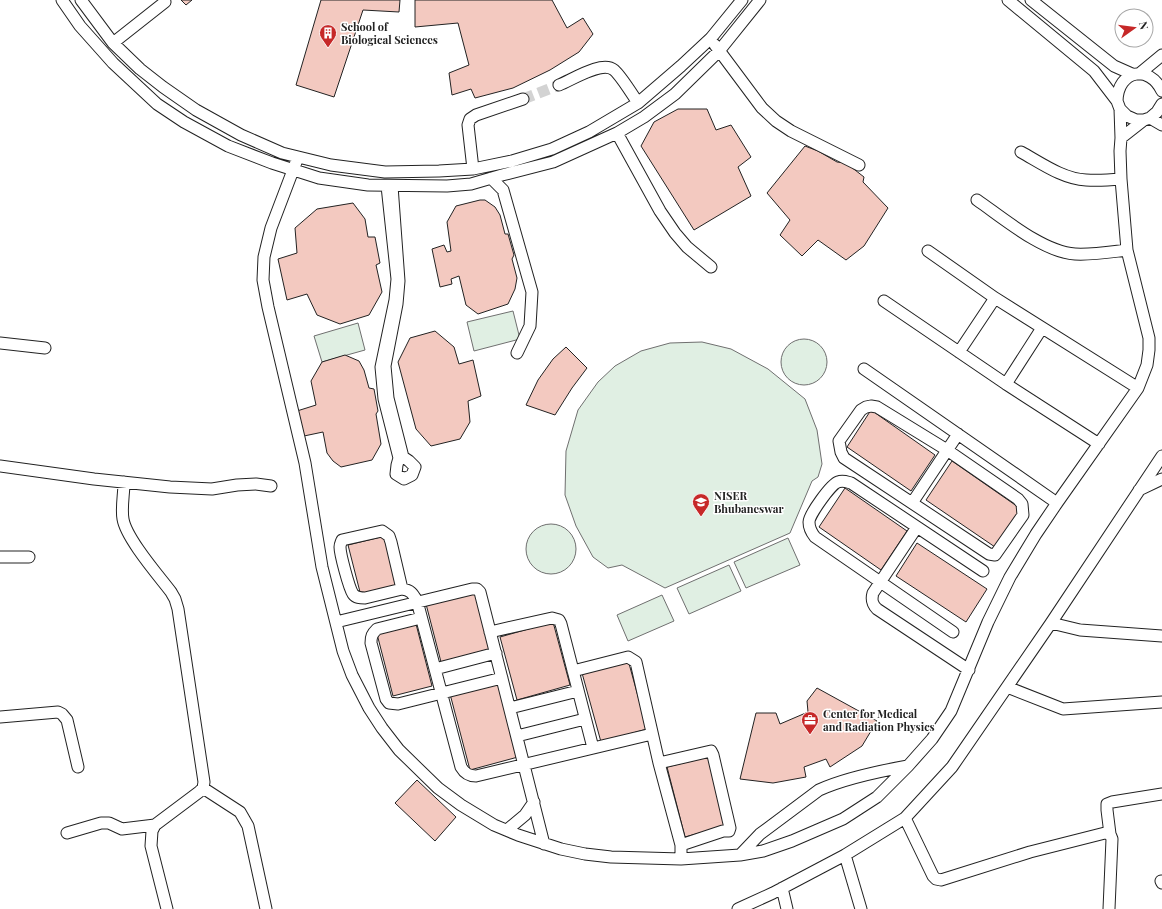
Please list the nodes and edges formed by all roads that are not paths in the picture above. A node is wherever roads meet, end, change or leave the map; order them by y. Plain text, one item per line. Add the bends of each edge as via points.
1 (62, 0) edge
2 (81, 0) edge
3 (742, 0) edge
4 (760, 0) edge
5 (1008, 0) edge
6 (1031, 0) edge
7 (165, 2) dead end
8 (711, 38) junction
9 (114, 44) junction
10 (719, 51) junction
11 (1162, 55) edge
12 (1136, 74) junction
13 (559, 86) tunnel mouth
14 (1162, 91) edge
15 (523, 99) tunnel mouth
16 (638, 103) junction
17 (1162, 104) edge
18 (1119, 105) junction
19 (1147, 119) junction
20 (1162, 125) edge
21 (617, 133) junction
22 (1121, 138) junction
23 (1021, 152) dead end
24 (298, 156) junction
25 (859, 165) dead end
26 (473, 169) junction
27 (294, 170) junction
28 (491, 178) junction
29 (1121, 179) junction
30 (390, 186) junction
31 (977, 200) dead end
32 (1127, 250) junction
33 (928, 251) dead end
34 (711, 267) dead end
35 (995, 298) junction
36 (884, 301) dead end
37 (1042, 328) junction
38 (0, 343) edge
39 (45, 348) dead end
40 (959, 352) junction
41 (517, 353) dead end
42 (864, 369) dead end
43 (1006, 384) junction
44 (1138, 388) junction
45 (958, 434) junction
46 (1099, 444) junction
47 (947, 450) junction
48 (1162, 456) edge
49 (0, 466) edge
50 (1162, 479) edge
51 (124, 482) junction
52 (271, 486) dead end
53 (1139, 490) junction
54 (912, 503) junction
55 (1057, 503) junction
56 (917, 527) junction
57 (0, 557) edge
58 (30, 557) dead end
59 (983, 572) dead end
60 (880, 582) junction
61 (402, 589) junction
62 (417, 601) junction
63 (421, 618) junction
64 (336, 622) junction
65 (1051, 623) junction
66 (490, 632) junction
67 (953, 632) dead end
68 (1162, 636) edge
69 (496, 653) junction
70 (435, 669) junction
71 (969, 670) junction
72 (573, 671) junction
73 (502, 678) junction
74 (1007, 687) junction
75 (578, 691) junction
76 (441, 694) junction
77 (1162, 702) edge
78 (510, 708) junction
79 (0, 717) edge
80 (585, 719) junction
81 (652, 734) junction
82 (517, 736) junction
83 (593, 748) junction
84 (659, 763) junction
85 (525, 765) junction
86 (908, 766) junction
87 (78, 767) dead end
88 (203, 788) junction
89 (1162, 794) edge
90 (534, 802) junction
91 (905, 818) junction
92 (155, 825) junction
93 (507, 830) junction
94 (67, 833) dead end
95 (1110, 834) junction
96 (544, 844) junction
97 (681, 845) junction
98 (740, 855) junction
99 (844, 855) junction
100 (681, 859) junction
101 (782, 888) junction
102 (167, 909) edge
103 (266, 909) edge
104 (738, 909) edge
105 (787, 909) edge
106 (861, 909) edge
107 (1109, 909) edge

1 - 27 street via 80,26 113,63 157,104 228,146
2 - 9 street
3 - 8 street
4 - 10 street
5 - 18 street via 1094,71
6 - 12 street via 1114,66
7 - 9 street
8 - 10 street
8 - 16 street
9 - 24 street via 157,83 196,110 241,136 282,153
10 - 21 street via 675,94
10 - 25 street via 762,108 776,121
11 - 12 street
12 - 14 street via 1146,74
12 - 18 street via 1125,78 1120,86 1117,92
13 - 16 street via 600,67 608,66 614,70
15 - 26 street via 470,119 468,125
16 - 26 street via 589,132 552,149
17 - 19 street via 1157,112
18 - 19 street via 1127,116 1136,120
18 - 22 street
19 - 20 street
19 - 22 street
21 - 28 street via 554,162
21 - 34 street via 675,233
22 - 29 street
23 - 29 street via 1072,178
24 - 26 street via 385,172
24 - 27 street
27 - 30 street via 319,178
27 - 64 street via 271,228 264,257 263,280 305,463 322,566
28 - 30 street via 471,184 447,186
28 - 41 street via 503,190 532,292 530,326
29 - 32 street
30 - 30 street via 399,281 385,366 388,398 404,457 414,467 412,475 404,479 396,474 399,458 384,399 381,367 397,280
31 - 32 street via 1047,246 1074,254
32 - 44 street via 1149,338 1147,365
33 - 35 street
35 - 37 street
35 - 40 street
36 - 40 street
37 - 43 street
37 - 44 street
38 - 39 street
40 - 43 street
42 - 45 street
43 - 46 street
44 - 46 street
45 - 47 street
45 - 55 street
46 - 55 street
47 - 54 street
47 - 54 street via 877,407 871,406 861,410 839,441 844,458
47 - 54 street via 1018,499 1022,504 1023,515 998,552 992,555
48 - 53 street
49 - 51 street
50 - 53 street
51 - 52 street via 212,489 256,484
51 - 88 street via 122,519 125,527 171,592 178,609
53 - 65 street
55 - 71 street via 1010,577
56 - 59 street
56 - 60 street
56 - 60 street via 851,483 844,481 832,486 810,516 810,530 815,537
57 - 58 street
60 - 67 street
60 - 71 street via 871,598 876,609
61 - 61 street via 391,542 386,533 382,531 342,540 340,552 354,595 365,598
61 - 62 street via 410,591
62 - 63 street
62 - 64 street
62 - 66 street via 477,589 480,592
63 - 70 street
63 - 76 street via 377,629 372,633 371,643 389,703 398,704
64 - 93 street via 352,675 369,708 399,750 438,788 461,805
65 - 68 street via 1080,630
65 - 74 street
66 - 69 street
66 - 72 street via 556,618 561,624
69 - 70 street
69 - 73 street
70 - 76 street
71 - 86 street via 951,711 932,739
72 - 75 street
72 - 81 street via 628,657 633,659 636,662
73 - 76 street
73 - 78 street
74 - 77 street via 1063,709
74 - 91 street via 952,767
75 - 78 street
75 - 80 street
76 - 85 street via 464,773 476,776
78 - 82 street
79 - 87 street via 58,712 62,714 67,720
80 - 82 street
80 - 83 street
81 - 83 street
81 - 84 street
82 - 85 street
83 - 85 street
84 - 97 street
84 - 97 street via 711,751 713,755 730,828 728,831
85 - 90 street
86 - 98 street via 877,797 843,819 792,841 763,851
86 - 98 street via 874,773 819,790 760,834
88 - 92 street
88 - 103 street via 240,812 244,818 248,826
89 - 95 street via 1107,804
90 - 93 street via 525,815
90 - 96 street
91 - 95 street via 933,876 941,880 1035,851 1105,833
91 - 99 street
92 - 94 street via 122,829 109,822
92 - 102 street via 151,846
93 - 96 street
95 - 107 street via 1112,839
96 - 100 street via 560,850 592,855
97 - 100 street
98 - 100 street
99 - 101 street
99 - 106 street
101 - 104 street
101 - 105 street

